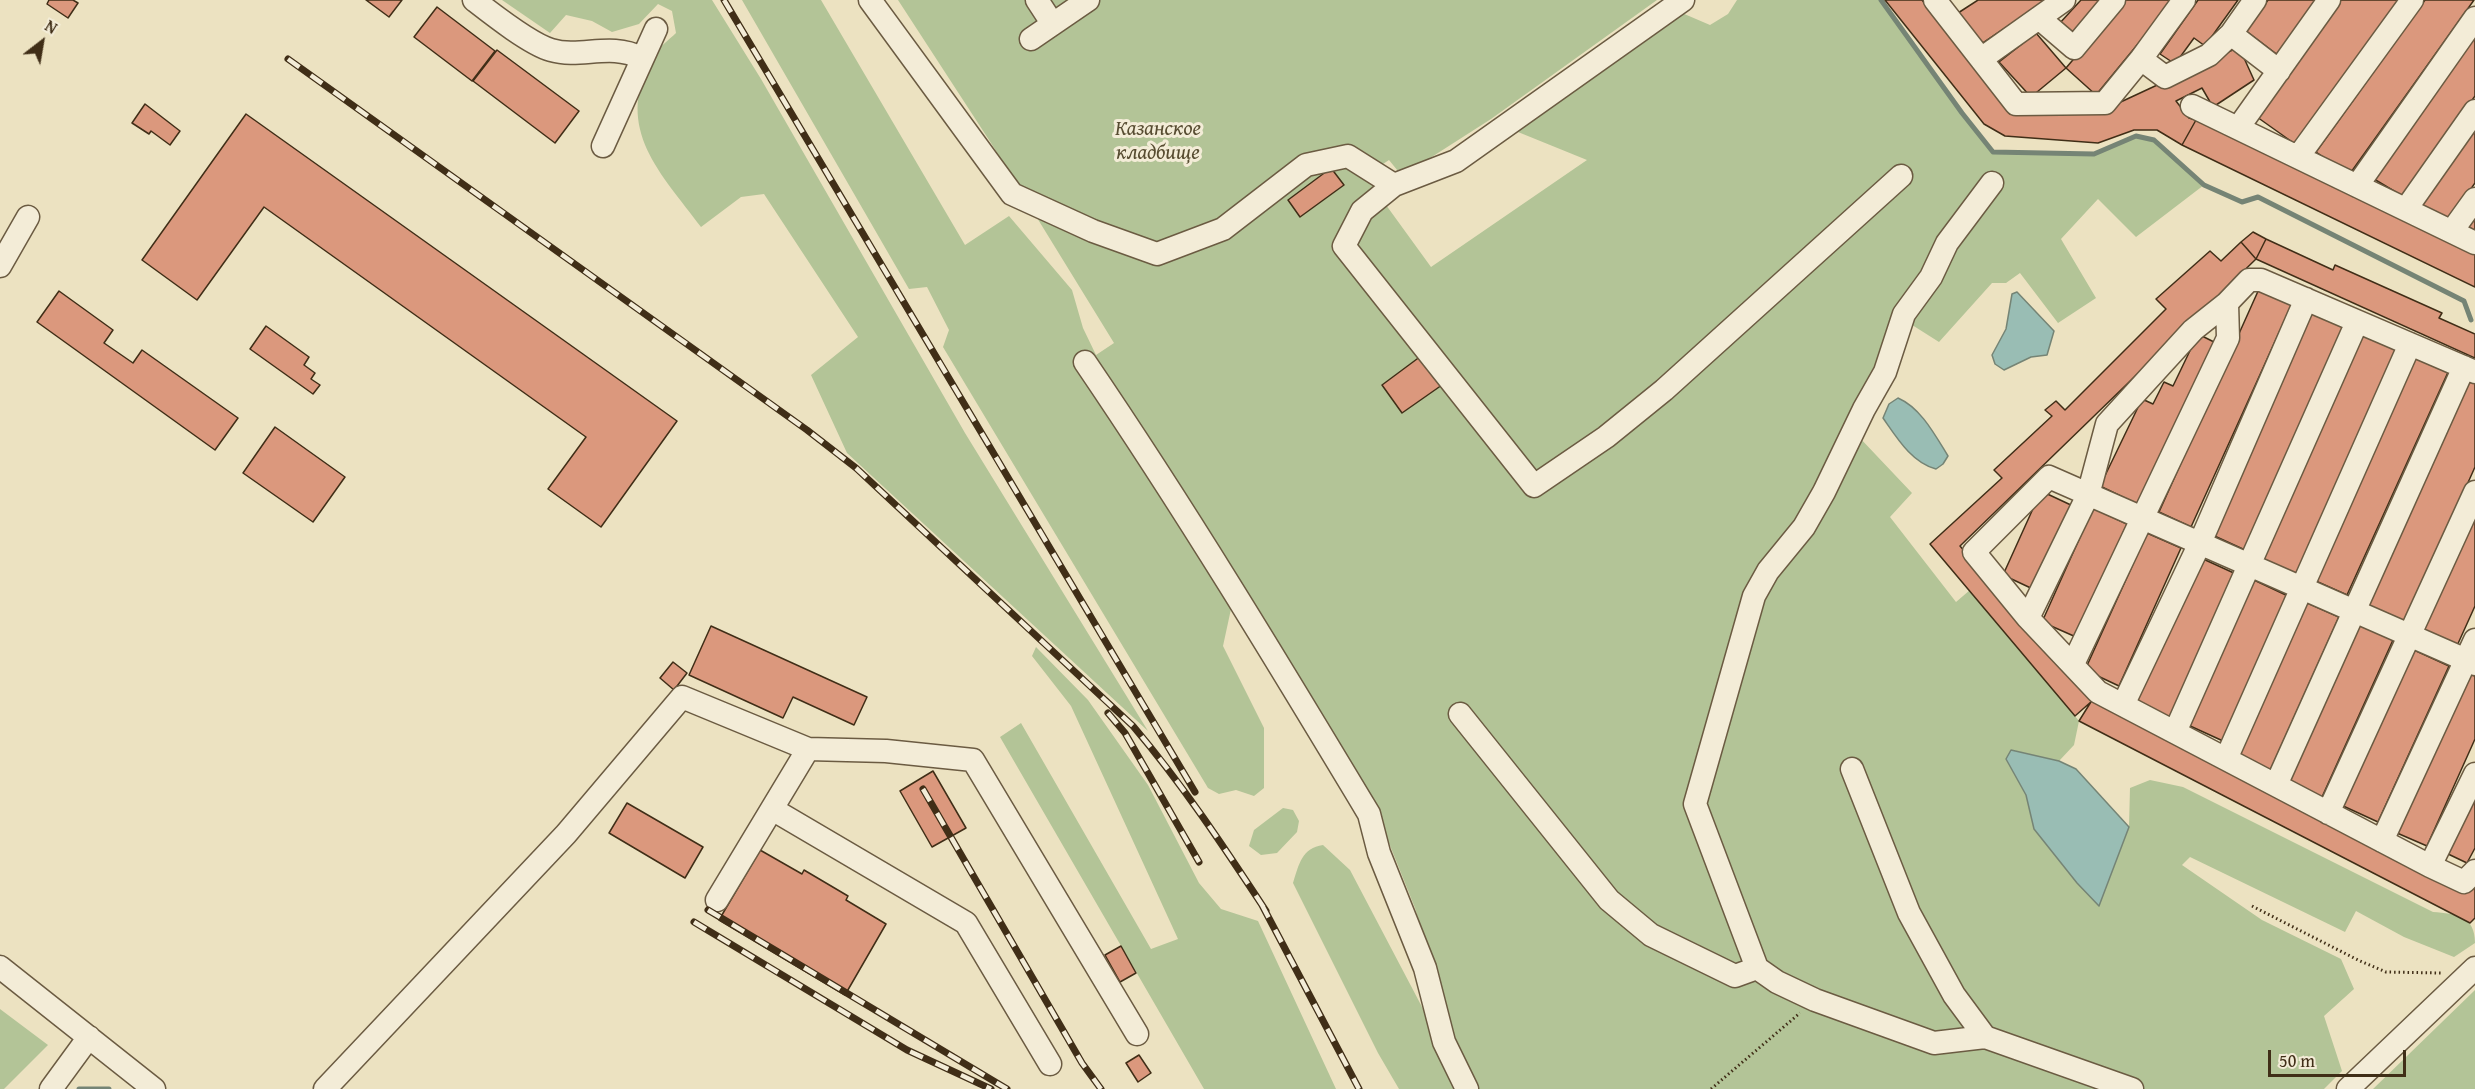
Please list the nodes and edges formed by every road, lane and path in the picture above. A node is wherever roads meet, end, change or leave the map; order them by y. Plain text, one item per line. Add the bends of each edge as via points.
1 (474, 0) edge
2 (870, 0) edge
3 (1037, 0) edge
4 (1088, 0) edge
5 (1683, 0) edge
6 (2064, 0) edge
7 (2114, 0) edge
8 (2184, 0) edge
9 (2255, 0) edge
10 (2329, 0) edge
11 (2412, 0) edge
12 (1945, 4) edge
13 (2039, 18) junction
14 (2475, 18) edge
15 (1052, 23) junction
16 (656, 29) dead end
17 (2231, 34) junction
18 (1031, 39) dead end
19 (641, 58) junction
20 (1981, 59) junction
21 (2141, 59) junction
22 (2279, 71) junction
23 (2192, 106) dead end
24 (2475, 111) edge
25 (2238, 128) junction
26 (603, 146) dead end
27 (2298, 157) junction
28 (1901, 176) dead end
29 (1992, 183) dead end
30 (1394, 185) junction
31 (2357, 186) junction
32 (2475, 199) edge
33 (2406, 209) junction
34 (28, 217) dead end
35 (2452, 231) junction
36 (2475, 243) edge
37 (0, 266) edge
38 (2306, 299) junction
39 (2227, 303) junction
40 (2357, 322) junction
41 (2410, 344) junction
42 (1085, 362) dead end
43 (2470, 370) edge
44 (2475, 492) edge
45 (2088, 495) junction
46 (2144, 518) junction
47 (2200, 543) junction
48 (2250, 565) junction
49 (2301, 587) junction
50 (2354, 611) junction
51 (2028, 618) junction
52 (2410, 635) junction
53 (2472, 654) edge
54 (2073, 664) junction
55 (2123, 705) junction
56 (1460, 714) dead end
57 (2175, 732) junction
58 (808, 749) junction
59 (2226, 759) junction
60 (1852, 769) dead end
61 (2475, 774) edge
62 (2276, 785) junction
63 (772, 809) junction
64 (2328, 813) junction
65 (2382, 841) junction
66 (2430, 866) junction
67 (2475, 872) edge
68 (717, 900) dead end
69 (2252, 906) dead end
70 (0, 967) edge
71 (1757, 968) junction
72 (2471, 971) edge
73 (1815, 1000) junction
74 (1137, 1034) dead end
75 (89, 1037) junction
76 (1985, 1037) junction
77 (1050, 1064) dead end
78 (51, 1089) edge
79 (154, 1089) edge
80 (325, 1089) edge
81 (1467, 1089) edge
82 (1711, 1089) edge
83 (2132, 1089) edge
84 (2348, 1089) edge

1 - 19 street via 550,50 570,53 608,49
2 - 30 street via 1012,194 1156,254 1223,229 1306,165 1348,156
3 - 15 street
4 - 15 street
5 - 30 street via 1456,161
6 - 13 street
7 - 13 street via 2074,48
8 - 21 street
9 - 17 street
10 - 22 street
11 - 27 street
12 - 20 street
13 - 20 street
14 - 31 street
15 - 18 street
16 - 19 street
17 - 21 street via 2209,55 2165,77
17 - 22 street
19 - 26 street
20 - 21 street via 2016,104 2105,103
22 - 25 street
23 - 25 street
24 - 33 street
25 - 27 street
27 - 31 street
28 - 30 street via 1664,390 1606,437 1534,486 1344,246 1362,211
29 - 71 street via 1947,243 1930,277 1904,314 1884,372 1824,492 1754,596 1695,804
31 - 33 street
32 - 35 street
33 - 35 street
34 - 37 street
35 - 36 street
38 - 39 street via 2261,280 2249,280
38 - 40 street
38 - 47 street
39 - 45 street via 2193,330 2107,424
39 - 46 street via 2228,338
40 - 41 street
40 - 48 street
41 - 43 street
41 - 49 street
42 - 81 street via 1233,588 1369,814 1379,853 1425,968 1444,1042
43 - 50 street
44 - 52 street
45 - 46 street
45 - 51 street
45 - 51 street via 2049,477 1974,552
46 - 47 street
46 - 54 street
47 - 48 street
47 - 55 street
48 - 49 street
48 - 57 street
49 - 50 street
49 - 59 street
50 - 52 street
50 - 62 street
51 - 54 street
52 - 53 street
52 - 64 street
53 - 65 street
54 - 55 street via 2098,692
55 - 57 street
56 - 71 street via 1609,900 1650,935 1700,960 1735,976
57 - 59 street
58 - 63 street
58 - 74 street via 886,750 973,760
58 - 80 street via 681,698 566,834
59 - 62 street
60 - 76 street via 1910,913 1954,995
61 - 66 street
62 - 64 street
63 - 68 street
63 - 77 street via 966,923
64 - 65 street
65 - 66 street
66 - 67 street via 2464,882
69 - 72 path via 2386,972
70 - 75 street
71 - 73 street
72 - 84 street
73 - 76 street via 1934,1043
73 - 82 path
75 - 78 street
75 - 79 street
76 - 83 street

